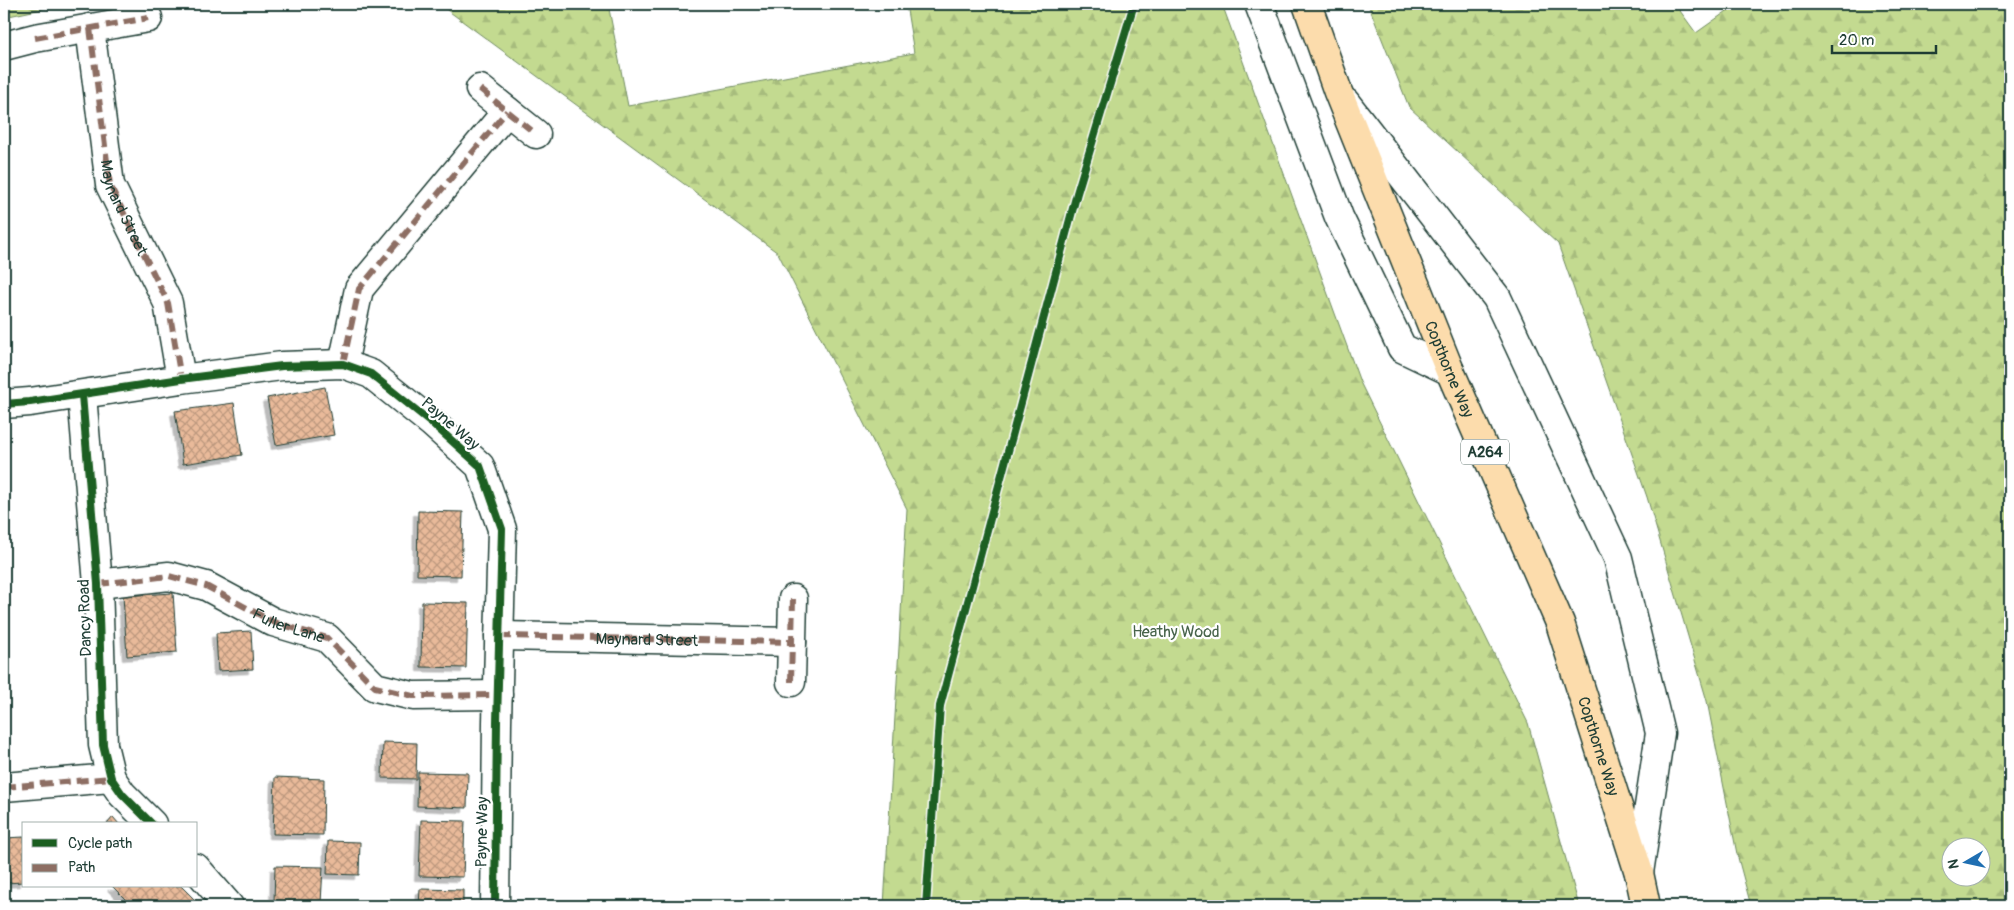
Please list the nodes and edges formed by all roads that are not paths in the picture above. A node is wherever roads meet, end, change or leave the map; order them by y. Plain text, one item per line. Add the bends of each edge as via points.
1 (1259, 4) edge
2 (1307, 4) edge
3 (148, 18) dead end
4 (90, 28) junction
5 (4, 46) edge
6 (480, 88) dead end
7 (1338, 92) junction
8 (507, 110) junction
9 (536, 134) dead end
10 (343, 364) junction
11 (1450, 371) junction
12 (181, 379) junction
13 (82, 395) junction
14 (4, 404) edge
15 (98, 584) junction
16 (793, 599) dead end
17 (499, 636) junction
18 (792, 642) junction
19 (791, 682) dead end
20 (498, 695) junction
21 (111, 778) junction
22 (4, 787) edge
23 (150, 822) edge
24 (198, 870) edge
25 (1639, 873) junction
26 (229, 906) edge
27 (495, 906) edge
28 (1646, 906) edge

1 - 11 street via 1340,217 1402,348
2 - 7 highway, Copthorne Way / A264
3 - 4 street
4 - 5 street
4 - 12 street, Maynard Street via 110,185 168,303
6 - 8 street
7 - 11 highway, Copthorne Way / A264
7 - 25 street via 1497,298 1618,558 1660,733
8 - 9 street
8 - 10 street via 359,290
10 - 12 street, Payne Way via 282,366
10 - 17 street, Payne Way via 371,374 480,466 502,529
11 - 25 highway, Copthorne Way / A264 via 1560,623
12 - 13 street, Payne Way
13 - 14 street, Payne Way
13 - 15 street, Dancy Road
15 - 20 street, Fuller Lane via 169,576 206,586 273,622 328,638 375,687 413,696
15 - 21 street, Dancy Road via 103,745
16 - 18 street
17 - 18 street, Maynard Street
17 - 20 street, Payne Way
18 - 19 street
20 - 27 street, Payne Way
21 - 22 street
21 - 23 street, Dancy Road
24 - 26 street
25 - 28 highway, Copthorne Way / A264

